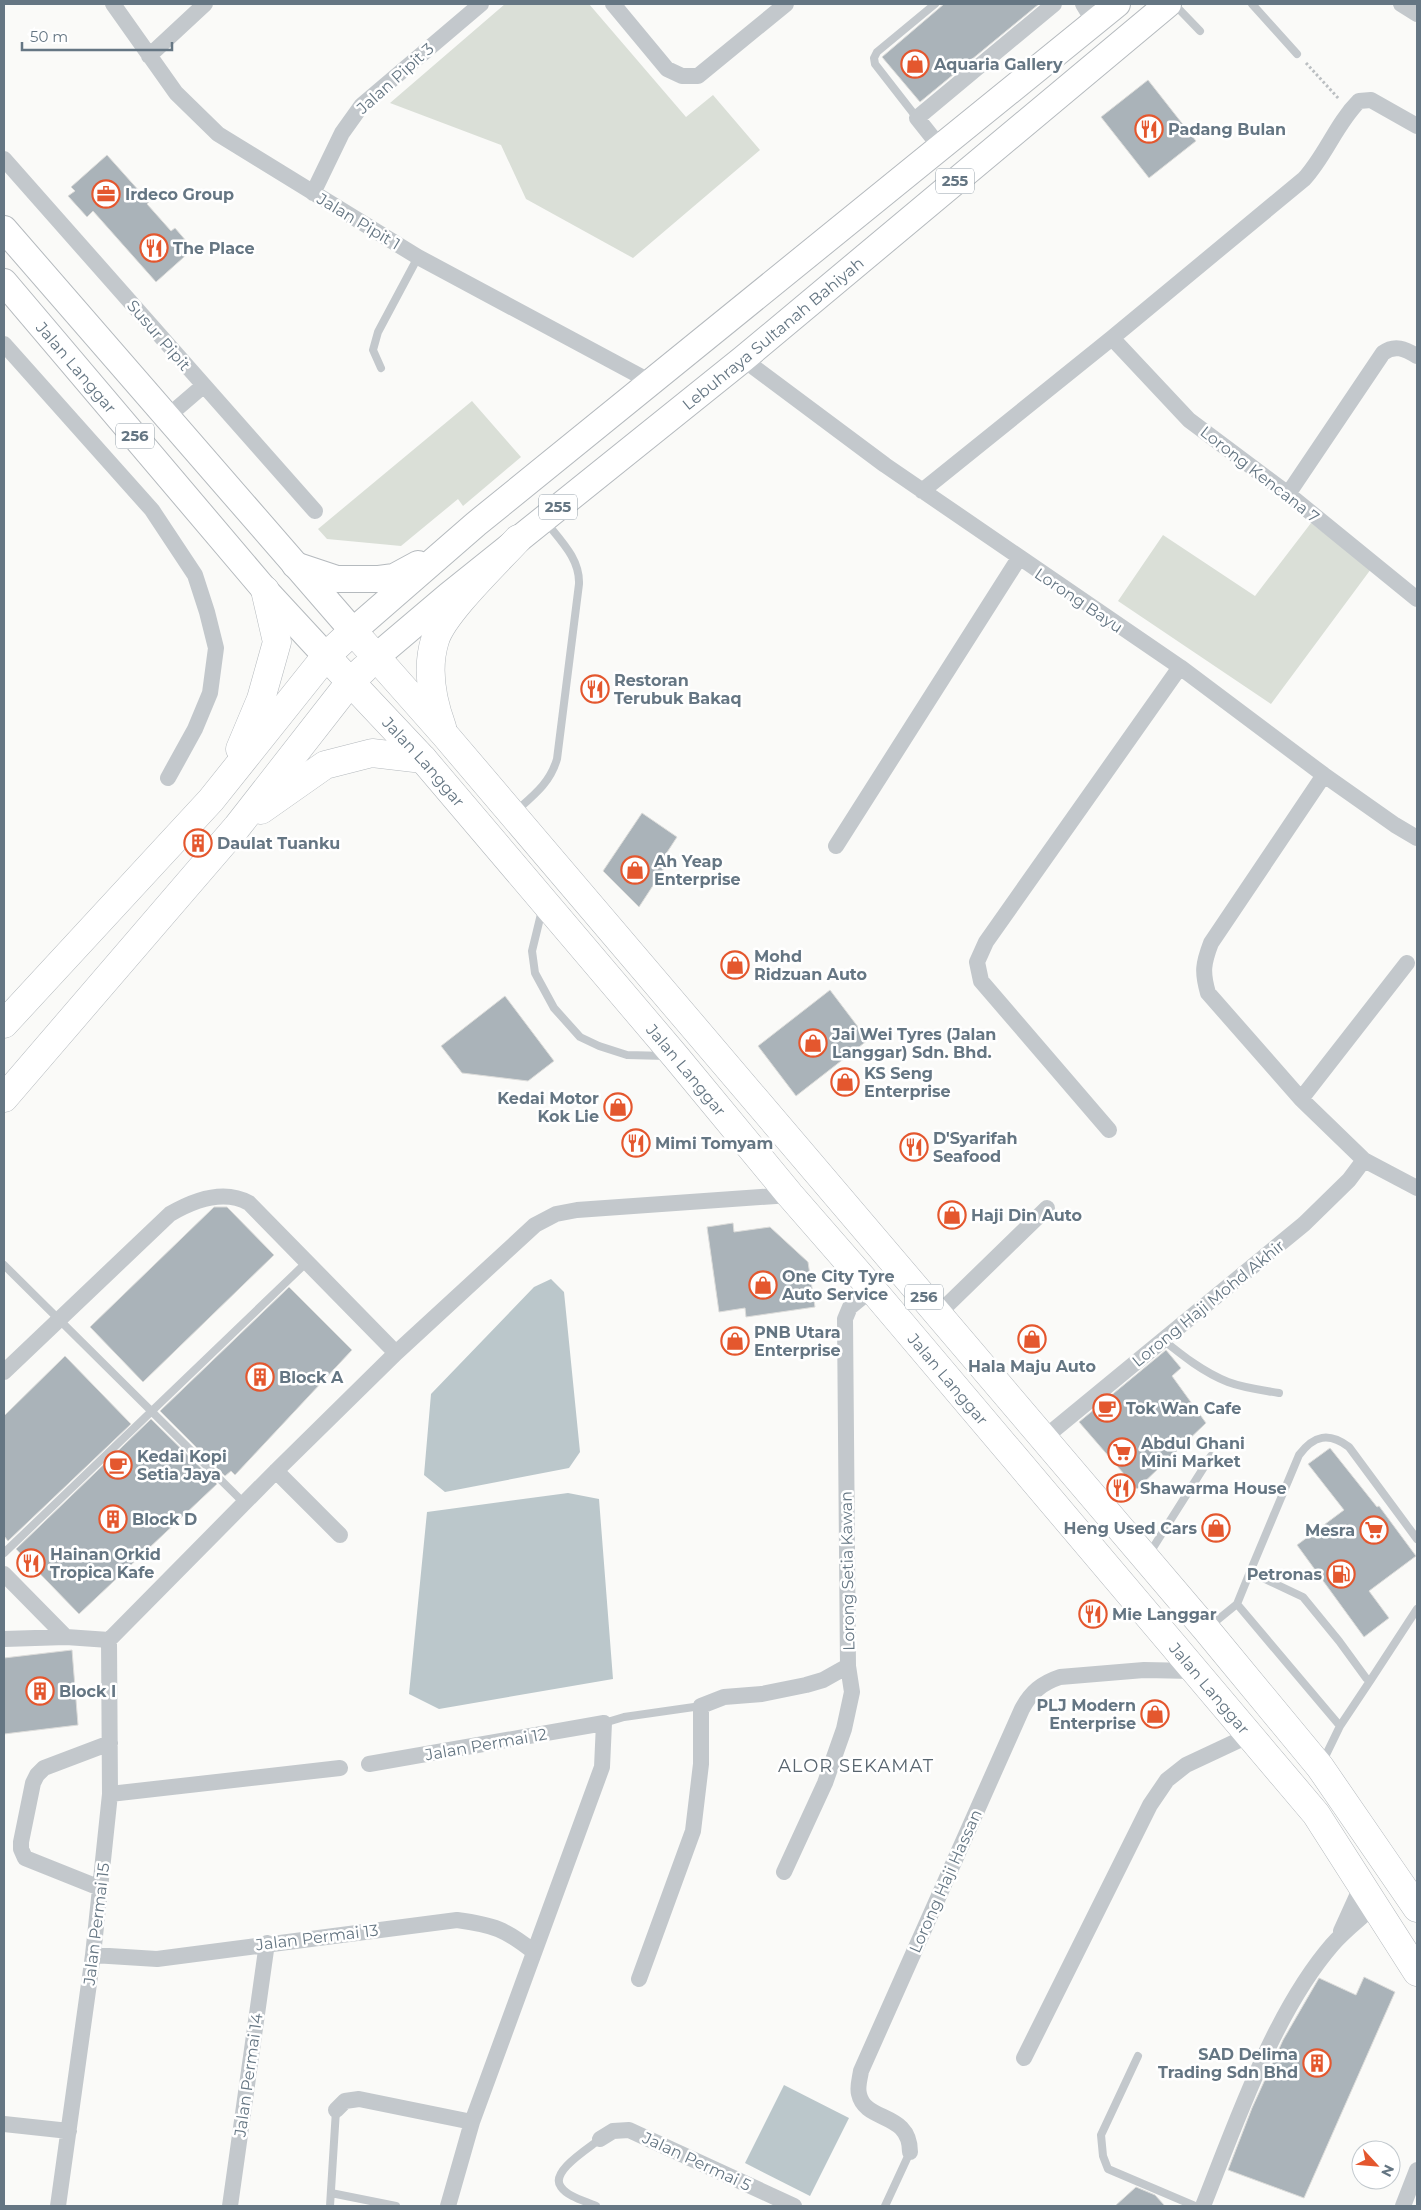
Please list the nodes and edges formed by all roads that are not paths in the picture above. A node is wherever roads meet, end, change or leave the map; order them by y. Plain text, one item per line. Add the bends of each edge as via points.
1 (113, 4) edge
2 (205, 4) edge
3 (481, 4) edge
4 (613, 4) edge
5 (786, 4) edge
6 (935, 4) edge
7 (1054, 4) edge
8 (1116, 4) edge
9 (1168, 4) edge
10 (1174, 4) edge
11 (1252, 4) edge
12 (1401, 4) edge
13 (1088, 13) edge
14 (1417, 14) edge
15 (1200, 31) dead end
16 (1297, 54) road end
17 (149, 56) junction
18 (917, 118) junction
19 (1417, 126) edge
20 (940, 147) junction
21 (4, 159) edge
22 (313, 193) junction
23 (4, 229) edge
24 (418, 257) junction
25 (4, 282) edge
26 (767, 288) junction
27 (1112, 338) junction
28 (4, 344) edge
29 (1417, 356) edge
30 (743, 359) junction
31 (381, 368) dead end
32 (660, 374) junction
33 (203, 386) junction
34 (167, 417) junction
35 (922, 491) junction
36 (1288, 494) junction
37 (315, 511) dead end
38 (543, 519) junction
39 (476, 524) junction
40 (518, 539) junction
41 (1018, 558) junction
42 (292, 564) junction
43 (265, 590) junction
44 (1417, 599) edge
45 (353, 631) junction
46 (326, 656) junction
47 (376, 657) junction
48 (1180, 667) junction
49 (351, 681) junction
50 (445, 735) junction
51 (423, 759) junction
52 (1324, 775) junction
53 (168, 778) dead end
54 (210, 800) junction
55 (512, 814) junction
56 (237, 827) junction
57 (1417, 838) edge
58 (836, 846) dead end
59 (544, 902) junction
60 (1407, 963) dead end
61 (4, 1024) edge
62 (676, 1057) junction
63 (4, 1098) edge
64 (1301, 1099) junction
65 (1109, 1130) dead end
66 (1364, 1160) junction
67 (1417, 1188) edge
68 (790, 1195) junction
69 (1047, 1208) dead end
70 (307, 1262) junction
71 (4, 1265) edge
72 (872, 1289) junction
73 (938, 1314) junction
74 (57, 1320) junction
75 (1162, 1339) junction
76 (396, 1354) junction
77 (4, 1372) edge
78 (1278, 1393) dead end
79 (150, 1410) junction
80 (1044, 1438) junction
81 (1211, 1456) dead end
82 (276, 1471) junction
83 (244, 1503) junction
84 (340, 1535) dead end
85 (1417, 1539) edge
86 (4, 1553) edge
87 (1146, 1558) junction
88 (1250, 1572) junction
89 (4, 1574) edge
90 (1237, 1604) junction
91 (1417, 1609) edge
92 (1206, 1628) junction
93 (66, 1637) junction
94 (4, 1639) edge
95 (109, 1640) junction
96 (848, 1666) junction
97 (1194, 1671) junction
98 (1370, 1681) junction
99 (701, 1706) junction
100 (604, 1723) junction
101 (1340, 1726) junction
102 (1250, 1735) junction
103 (110, 1744) junction
104 (369, 1764) dead end
105 (1320, 1766) junction
106 (340, 1768) dead end
107 (110, 1794) junction
108 (1390, 1868) junction
109 (784, 1872) dead end
110 (100, 1888) junction
111 (1368, 1897) junction
112 (1417, 1908) edge
113 (1336, 1940) junction
114 (267, 1943) junction
115 (534, 1952) junction
116 (93, 1955) junction
117 (1417, 1972) edge
118 (639, 1979) dead end
119 (1138, 2056) dead end
120 (1024, 2058) dead end
121 (336, 2110) joint
122 (472, 2122) junction
123 (4, 2124) edge
124 (68, 2131) junction
125 (600, 2139) joint
126 (910, 2152) joint
127 (1417, 2170) edge
128 (331, 2193) junction
129 (58, 2206) edge
130 (230, 2206) edge
131 (330, 2206) edge
132 (396, 2206) edge
133 (448, 2206) edge
134 (596, 2206) edge
135 (794, 2206) edge
136 (885, 2206) edge
137 (1194, 2206) edge
138 (1203, 2206) edge
139 (1403, 2206) edge

1 - 17 street, Jalan Pipit 1
2 - 17 street
3 - 22 street, Jalan Pipit 3 via 362,105 342,133
4 - 5 street via 668,69 682,76 698,76
6 - 18 lane via 877,52 874,58
7 - 18 street
8 - 13 main road, 255
9 - 30 main road, Lebuhraya Sultanah Bahiyah / 255
10 - 15 lane
11 - 16 lane
12 - 14 street
13 - 20 main road, 255
17 - 22 street, Jalan Pipit 1 via 176,93 218,134
18 - 20 street
19 - 27 street via 1371,100 1359,101 1304,179
20 - 26 main road, 255
21 - 33 street, Susur Pipit
22 - 24 street, Jalan Pipit 1
23 - 34 main road, Jalan Langgar / 256
24 - 31 lane via 378,332 373,350
24 - 32 street, Jalan Pipit 1
25 - 43 main road, Jalan Langgar / 256
26 - 30 main road via 752,323
26 - 32 main road, 255
27 - 35 street
27 - 36 street, Lorong Kencana 7 via 1189,420
28 - 53 street via 152,510 195,575 216,648 210,693
29 - 36 street via 1398,348 1390,348 1383,353
30 - 32 main road via 708,358
30 - 35 street, Lorong Bayu
30 - 38 main road, Lebuhraya Sultanah Bahiyah / 255
32 - 39 main road, 255
33 - 34 street
33 - 37 street, Susur Pipit
34 - 42 main road, Jalan Langgar / 256
35 - 41 street, Lorong Bayu
36 - 44 street, Lorong Kencana 7
38 - 40 main road, Lebuhraya Sultanah Bahiyah / 255
38 - 55 lane via 575,560 579,584 554,768 543,787
39 - 42 main road via 408,571 394,577 337,579
39 - 45 main road, 255
40 - 47 main road, Lebuhraya Sultanah Bahiyah / 255
40 - 50 highway via 450,613 435,639 430,672 434,704
41 - 48 street, Lorong Bayu
41 - 58 street
42 - 45 main road, Jalan Langgar / 256
43 - 46 main road, Jalan Langgar / 256
43 - 54 highway via 277,642 258,707 240,749
45 - 46 highway, 255
45 - 47 highway, Jalan Langgar / 256
46 - 49 highway, Jalan Langgar / 256
46 - 54 highway
47 - 49 highway, 255
47 - 50 highway, Jalan Langgar / 256
48 - 52 street, Lorong Bayu
48 - 65 street via 986,942 977,962 981,980
49 - 51 highway, Jalan Langgar / 256
49 - 56 highway
50 - 55 highway, Jalan Langgar / 256
51 - 56 highway via 372,753 324,765
51 - 59 highway, Jalan Langgar / 256
52 - 57 street, Lorong Bayu
52 - 64 street via 1223,924 1204,963 1208,993
54 - 61 highway
55 - 73 highway, Jalan Langgar / 256
56 - 63 highway
59 - 62 highway, Jalan Langgar / 256
59 - 62 lane via 532,951 535,973 554,1008 580,1037 599,1046 627,1056
60 - 64 street
62 - 68 highway, Jalan Langgar / 256
64 - 66 street
66 - 67 street
66 - 75 street, Lorong Haji Mohd Akhir via 1349,1180 1304,1224
68 - 72 highway, Jalan Langgar / 256
68 - 76 street via 556,1214 535,1225
69 - 73 street
70 - 74 street via 249,1203 239,1198 202,1199 170,1214
70 - 76 street
70 - 79 lane
71 - 74 lane
72 - 96 street, Lorong Setia Kawan via 850,1307 845,1319
72 - 97 highway, Jalan Langgar / 256
73 - 80 highway, Jalan Langgar / 256
74 - 77 street
74 - 79 lane
75 - 78 lane via 1215,1376 1231,1383
75 - 80 street, Lorong Haji Mohd Akhir
76 - 82 street
79 - 83 lane
79 - 86 lane
80 - 87 highway, Jalan Langgar / 256
81 - 87 lane
82 - 83 street
82 - 84 street
83 - 95 street
85 - 88 lane via 1349,1447 1337,1438 1319,1438 1299,1455
87 - 92 highway, Jalan Langgar / 256
88 - 90 lane
88 - 98 lane via 1303,1598
89 - 93 street
90 - 92 lane
90 - 101 lane
91 - 98 lane
92 - 105 highway, Jalan Langgar / 256
93 - 94 street
93 - 95 street
95 - 103 street, Jalan Permai 15
96 - 99 street, Lorong Setia Kawan via 806,1685 762,1694 724,1697
96 - 109 street via 852,1692 844,1730 825,1783
97 - 102 highway, Jalan Langgar / 256
97 - 126 street, Lorong Haji Hassan via 1144,1670 1060,1676 1035,1690 1022,1708 861,2071 858,2084 862,2102 903,2128 908,2135
98 - 101 lane
99 - 100 lane
99 - 118 street via 701,1764 693,1831
100 - 104 street, Jalan Permai 12
100 - 115 street via 602,1767
101 - 105 lane
102 - 111 highway, Jalan Langgar / 256 via 1316,1814
102 - 120 street via 1186,1765 1168,1780 1154,1799
103 - 107 street, Jalan Permai 15
103 - 110 street via 44,1768 37,1775 21,1842 25,1858
105 - 108 highway, Jalan Langgar / 256
106 - 107 street
107 - 110 street, Jalan Permai 15
108 - 111 highway via 1385,1888
108 - 112 highway, Jalan Langgar / 256
110 - 116 street, Jalan Permai 15
111 - 113 street
111 - 113 street
111 - 117 highway, Jalan Langgar / 256
113 - 138 street via 1305,1982 1282,2023
114 - 115 street, Jalan Permai 13 via 457,1920 497,1928 511,1934
114 - 116 street, Jalan Permai 13 via 157,1959
114 - 130 street, Jalan Permai 14
115 - 122 street
116 - 124 street, Jalan Permai 15
119 - 137 lane via 1101,2135 1103,2156 1108,2169
121 - 122 street via 345,2101 359,2099
121 - 128 lane
122 - 133 street
123 - 124 street
124 - 129 street, Jalan Permai 15
125 - 134 lane via 564,2168 558,2181 570,2195
125 - 135 street, Jalan Permai 5 via 613,2131 629,2130
126 - 136 lane, Lorong Haji Hassan
127 - 139 street
128 - 131 lane
128 - 132 lane

